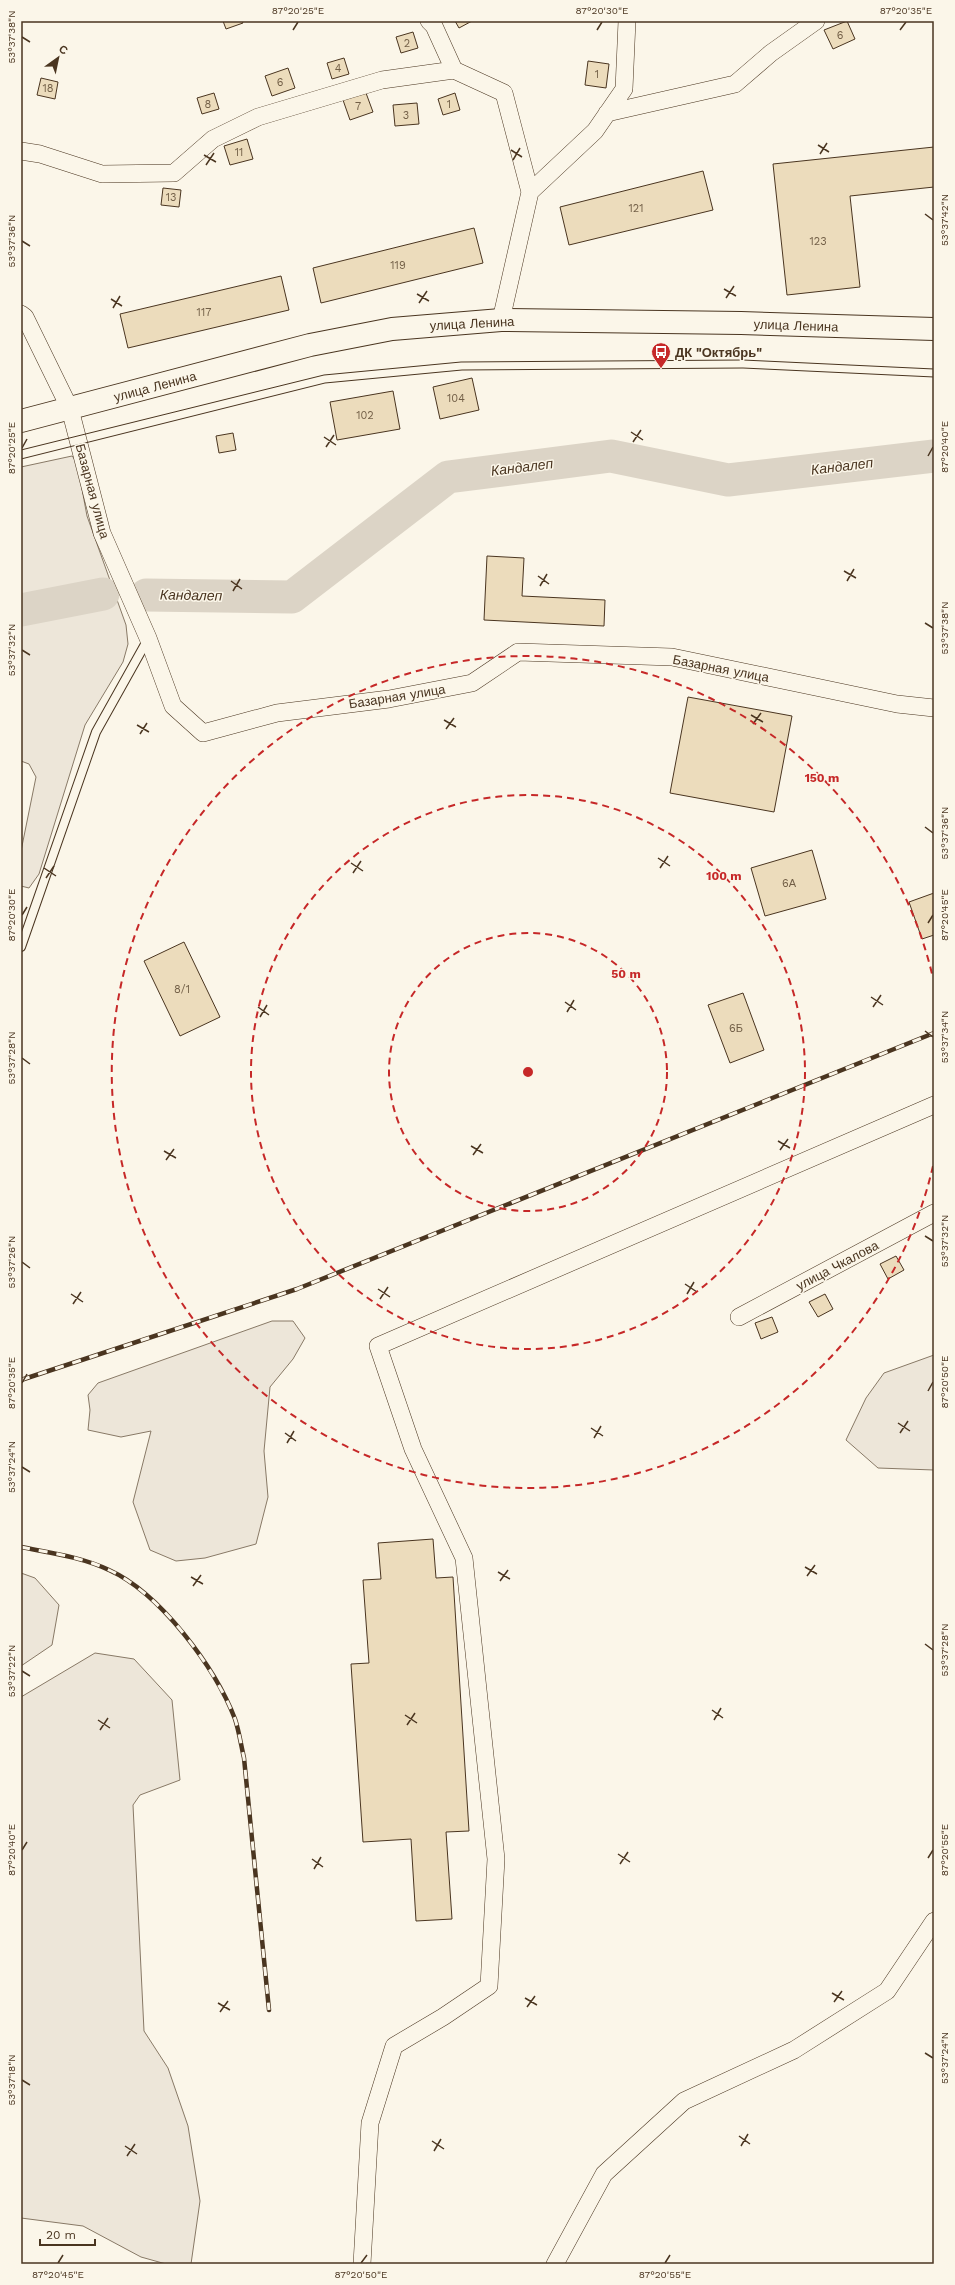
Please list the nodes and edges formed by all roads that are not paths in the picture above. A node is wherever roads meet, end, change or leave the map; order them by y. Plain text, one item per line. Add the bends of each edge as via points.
1 (429, 21) edge
2 (627, 21) edge
3 (816, 21) edge
4 (454, 70) junction
5 (607, 113) junction
6 (21, 151) edge
7 (530, 192) junction
8 (21, 314) edge
9 (501, 320) junction
10 (934, 329) edge
11 (70, 409) junction
12 (21, 421) edge
13 (148, 638) junction
14 (934, 708) edge
15 (21, 948) edge
16 (934, 1105) edge
17 (934, 1213) edge
18 (739, 1317) dead end
19 (934, 1921) edge
20 (362, 2264) edge
21 (555, 2264) edge

1 - 4 street via 434,26
2 - 5 street via 624,89
3 - 5 street via 771,53 735,84
4 - 6 street via 382,80 258,117 213,139 174,173 102,174 40,154
4 - 7 street via 504,93
5 - 7 street via 595,131
7 - 9 street
8 - 11 street, Базарная улица via 25,317
9 - 10 main road, улица Ленина
9 - 11 main road, улица Ленина via 392,329 310,344
11 - 12 main road, улица Ленина
11 - 13 street, Базарная улица via 102,533
13 - 14 street, Базарная улица via 173,706 203,733 277,713 389,699 472,683 518,652 672,657 897,704
13 - 15 lane via 96,732
16 - 20 street via 378,1346 413,1449 464,1558 496,1859 489,1986 394,2046 370,2123
17 - 18 street, улица Чкалова
19 - 21 street via 887,1991 794,2050 678,2106 604,2174

